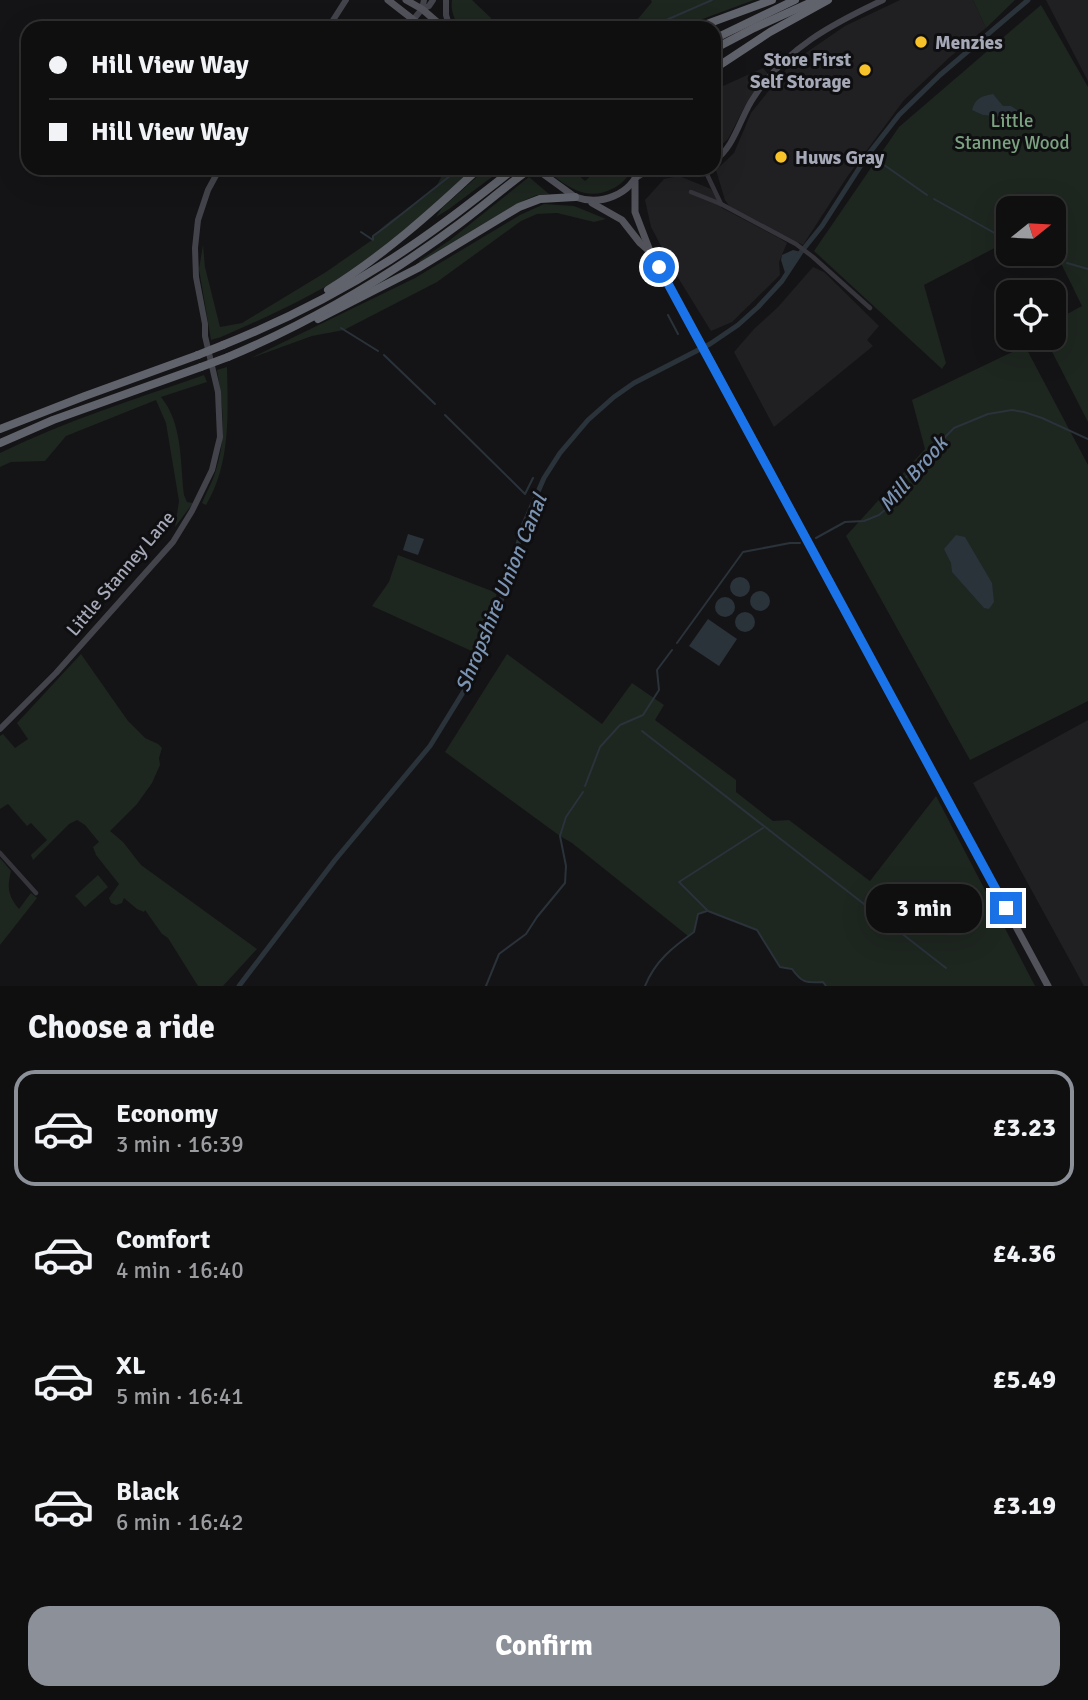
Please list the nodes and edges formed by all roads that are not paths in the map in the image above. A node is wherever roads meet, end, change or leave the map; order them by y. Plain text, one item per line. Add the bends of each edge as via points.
1 (346, 0) edge
2 (388, 0) edge
3 (405, 0) edge
4 (424, 0) edge
5 (433, 0) edge
6 (446, 0) edge
7 (772, 0) edge
8 (796, 0) edge
9 (816, 0) edge
10 (828, 0) edge
11 (883, 0) edge
12 (422, 9) junction
13 (413, 20) joint
14 (332, 21) edge
15 (435, 21) edge
16 (448, 21) edge
17 (715, 21) edge
18 (721, 36) edge
19 (721, 45) edge
20 (721, 64) edge
21 (721, 157) edge
22 (216, 175) edge
23 (472, 175) edge
24 (512, 175) edge
25 (514, 175) edge
26 (543, 175) edge
27 (638, 175) edge
28 (642, 175) edge
29 (706, 175) edge
30 (636, 180) junction
31 (691, 192) dead end
32 (575, 197) junction
33 (589, 201) junction
34 (721, 204) junction
35 (650, 251) junction
36 (870, 308) dead end
37 (287, 316) junction
38 (277, 335) junction
39 (1, 429) edge
40 (0, 443) edge
41 (0, 729) edge
42 (0, 853) edge
43 (36, 893) dead end
44 (1048, 986) edge

1 - 14 street
2 - 13 main road
3 - 12 main road
4 - 12 street
5 - 12 street
6 - 16 street
7 - 17 highway
8 - 18 highway
9 - 19 highway
10 - 20 highway
11 - 21 street via 798,47 761,86
12 - 13 street
12 - 15 main road
22 - 41 street, Little Stanney Lane via 198,220 195,248 205,336 218,392 220,438 212,470 173,542
23 - 37 highway via 383,253
24 - 37 highway via 390,260
25 - 38 highway via 458,225 395,269
26 - 32 main road
27 - 30 main road
28 - 30 street
29 - 34 street
30 - 33 main road via 609,199
30 - 35 main road via 635,212
31 - 34 street
32 - 33 main road
32 - 38 highway via 519,207 418,268
33 - 35 main road via 622,220
34 - 36 street via 796,244
35 - 44 main road
37 - 39 highway, bridge via 198,355
38 - 40 highway, bridge
42 - 43 street

